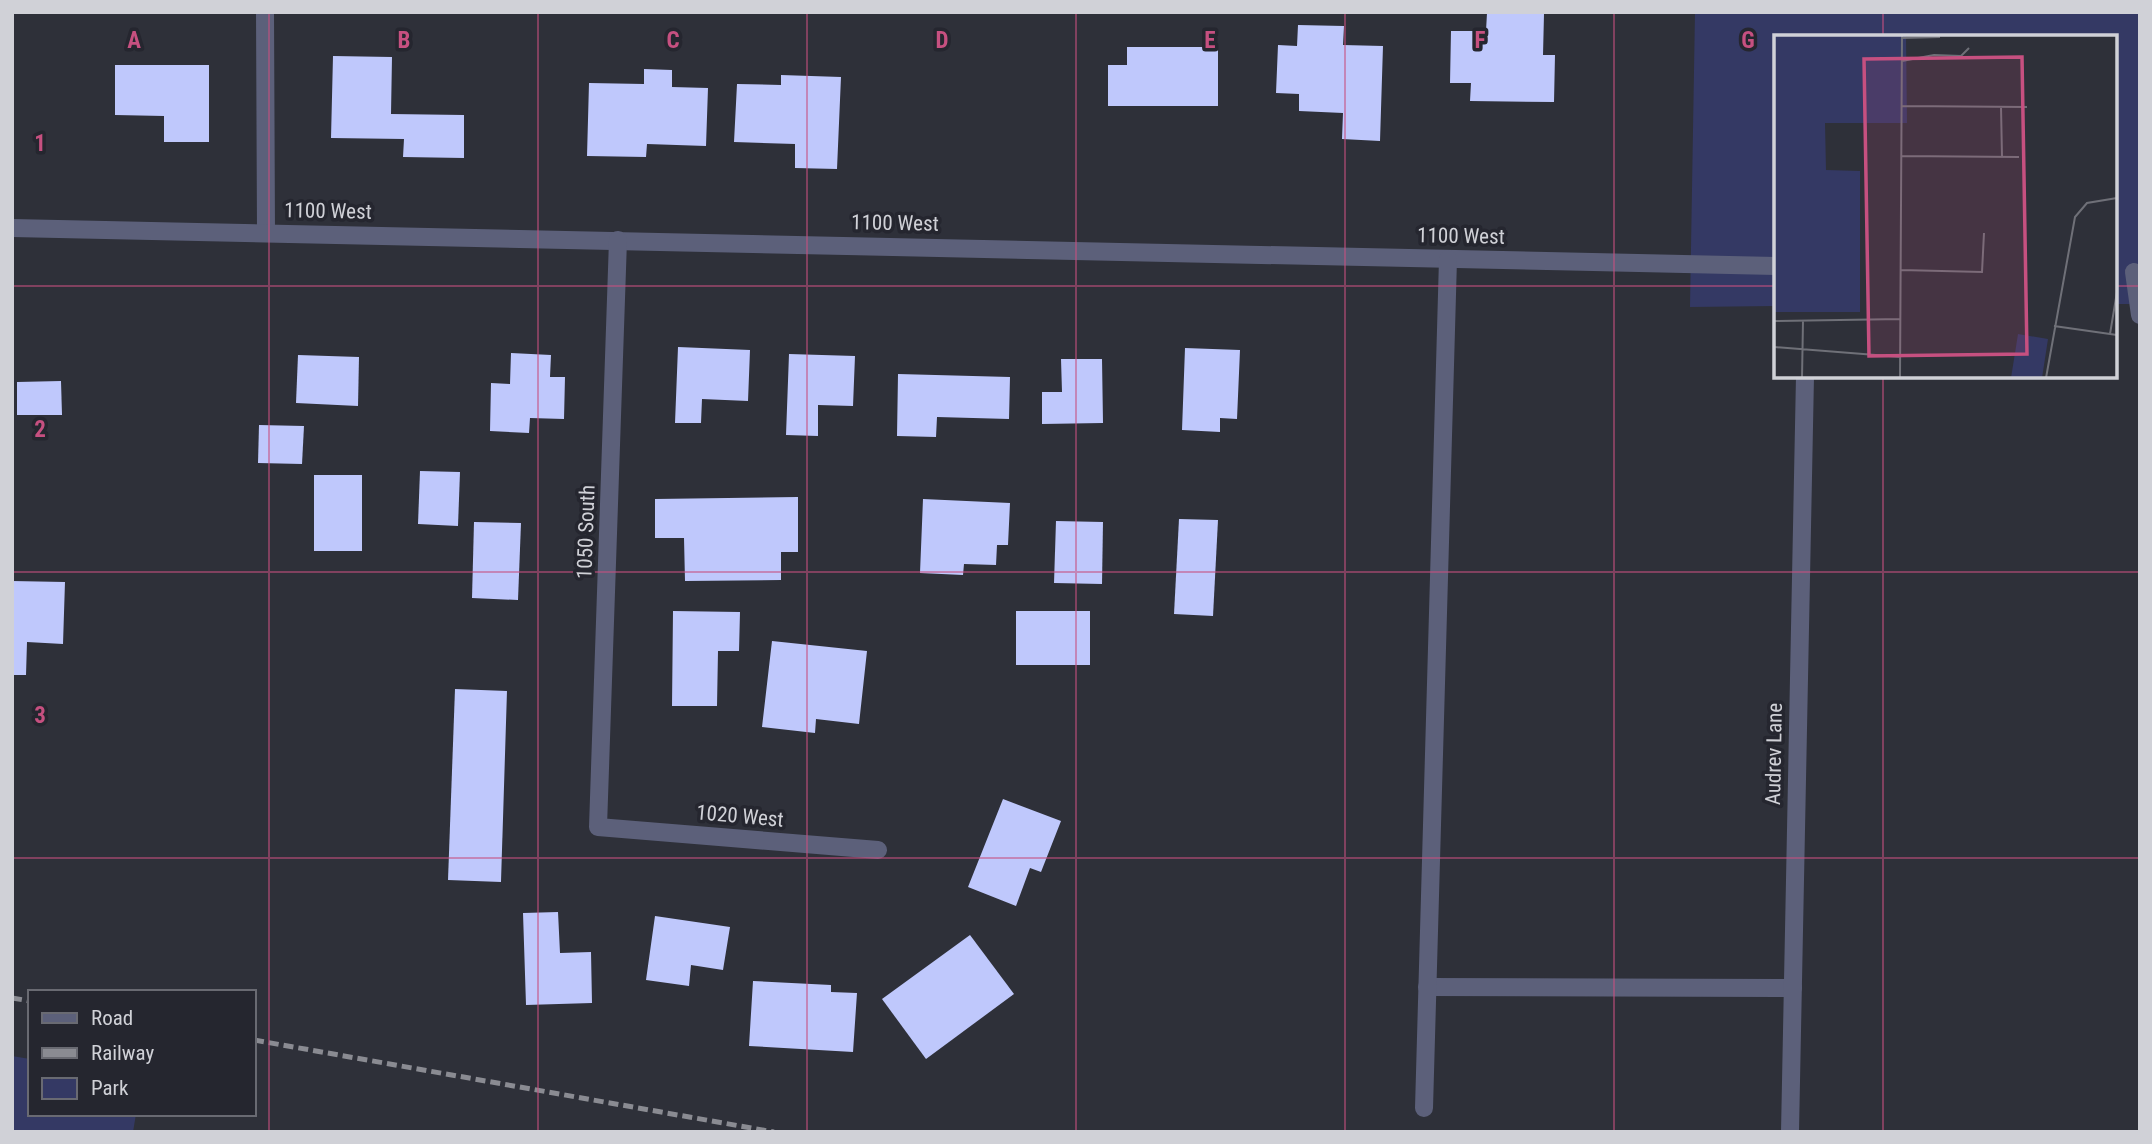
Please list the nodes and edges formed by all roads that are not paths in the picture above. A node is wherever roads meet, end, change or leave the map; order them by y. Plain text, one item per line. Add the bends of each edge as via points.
1 (265, 12) edge
2 (12, 228) edge
3 (265, 233) junction
4 (618, 240) junction
5 (1448, 259) junction
6 (1774, 266) edge
7 (2117, 272) edge
8 (2137, 272) edge
9 (2140, 315) edge
10 (1805, 378) edge
11 (598, 827) joint
12 (878, 850) dead end
13 (1427, 987) junction
14 (1793, 988) junction
15 (1424, 1108) dead end
16 (1790, 1132) edge

1 - 3 street
2 - 3 street, 1100 West
3 - 4 street, 1100 West
4 - 5 street, 1100 West
4 - 11 street, 1050 South
5 - 6 street, 1100 West
5 - 13 street
7 - 8 street
8 - 9 street
10 - 14 street, Audrev Lane
11 - 12 street, 1020 West
13 - 14 street
13 - 15 street
14 - 16 street, Audrev Lane

